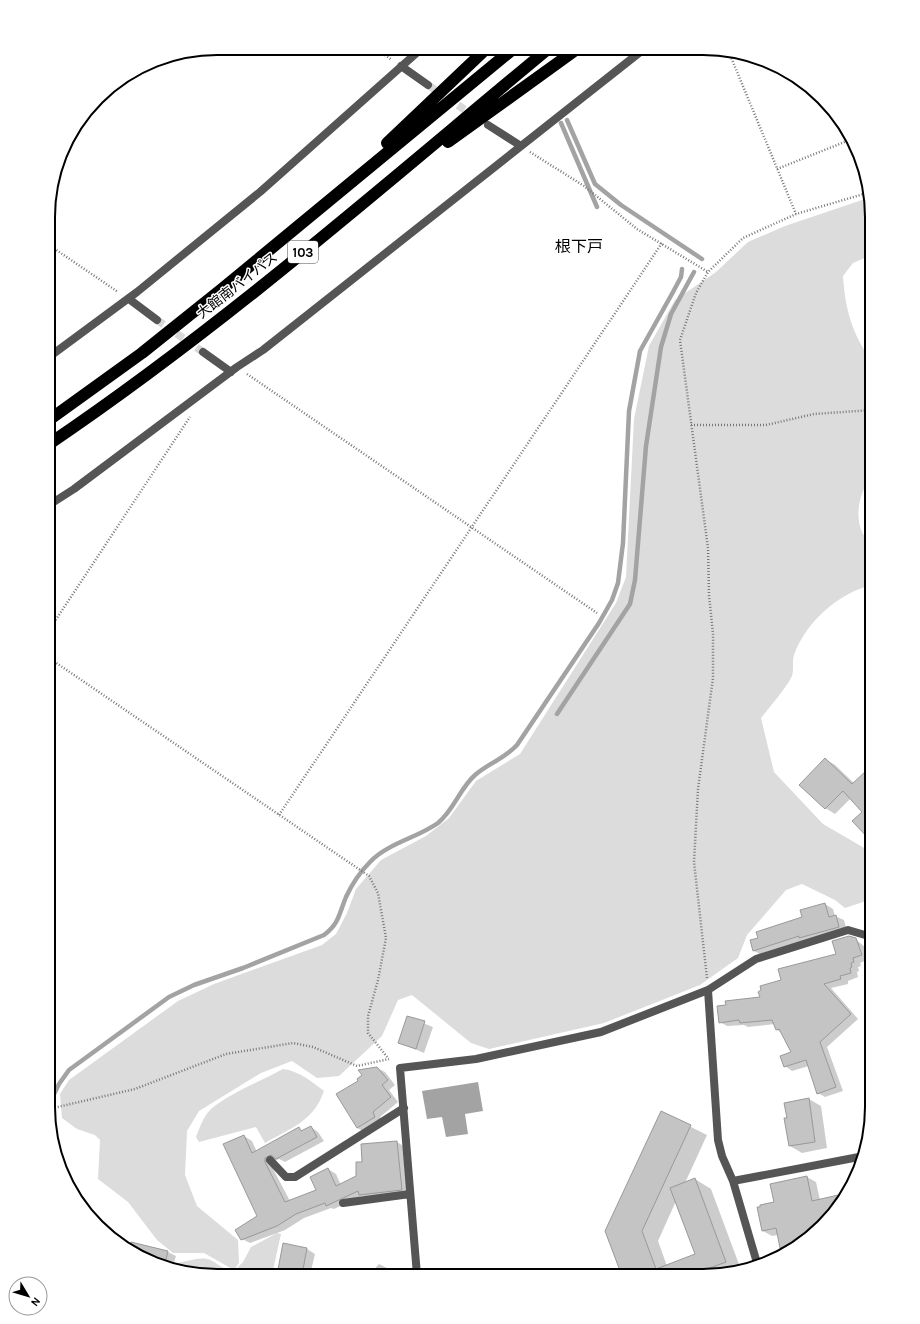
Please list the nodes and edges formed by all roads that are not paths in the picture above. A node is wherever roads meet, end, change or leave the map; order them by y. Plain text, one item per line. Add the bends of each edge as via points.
1 (414, 55) edge
2 (480, 55) edge
3 (506, 55) edge
4 (541, 55) edge
5 (568, 55) edge
6 (636, 55) edge
7 (401, 66) junction
8 (428, 85) tunnel mouth
9 (488, 125) dead end
10 (521, 146) junction
11 (306, 220) junction
12 (282, 269) junction
13 (129, 299) junction
14 (157, 320) tunnel mouth
15 (203, 352) tunnel mouth
16 (55, 353) edge
17 (234, 370) junction
18 (55, 416) edge
19 (55, 440) edge
20 (55, 501) edge
21 (865, 935) edge
22 (708, 990) junction
23 (404, 1108) junction
24 (856, 1157) edge
25 (270, 1160) dead end
26 (733, 1181) junction
27 (410, 1194) junction
28 (343, 1203) dead end
29 (756, 1260) edge
30 (416, 1269) edge

1 - 7 street
2 - 11 highway
3 - 11 highway, 大館南バイパス / 103
4 - 12 highway, 大館南バイパス / 103
5 - 12 highway via 486,112
6 - 10 street
7 - 8 street
7 - 13 street via 260,192
9 - 10 street
10 - 17 street via 334,295
11 - 18 highway, 大館南バイパス / 103 via 148,348
12 - 19 highway, 大館南バイパス / 103 via 154,369
13 - 14 street
13 - 16 street
15 - 17 street
17 - 20 street
21 - 22 street via 848,930 756,959
22 - 23 street via 601,1032 476,1059 400,1068
22 - 26 street via 718,1140
23 - 25 street via 295,1178 286,1177
23 - 27 street
24 - 26 street
26 - 29 street
27 - 28 street
27 - 30 street

